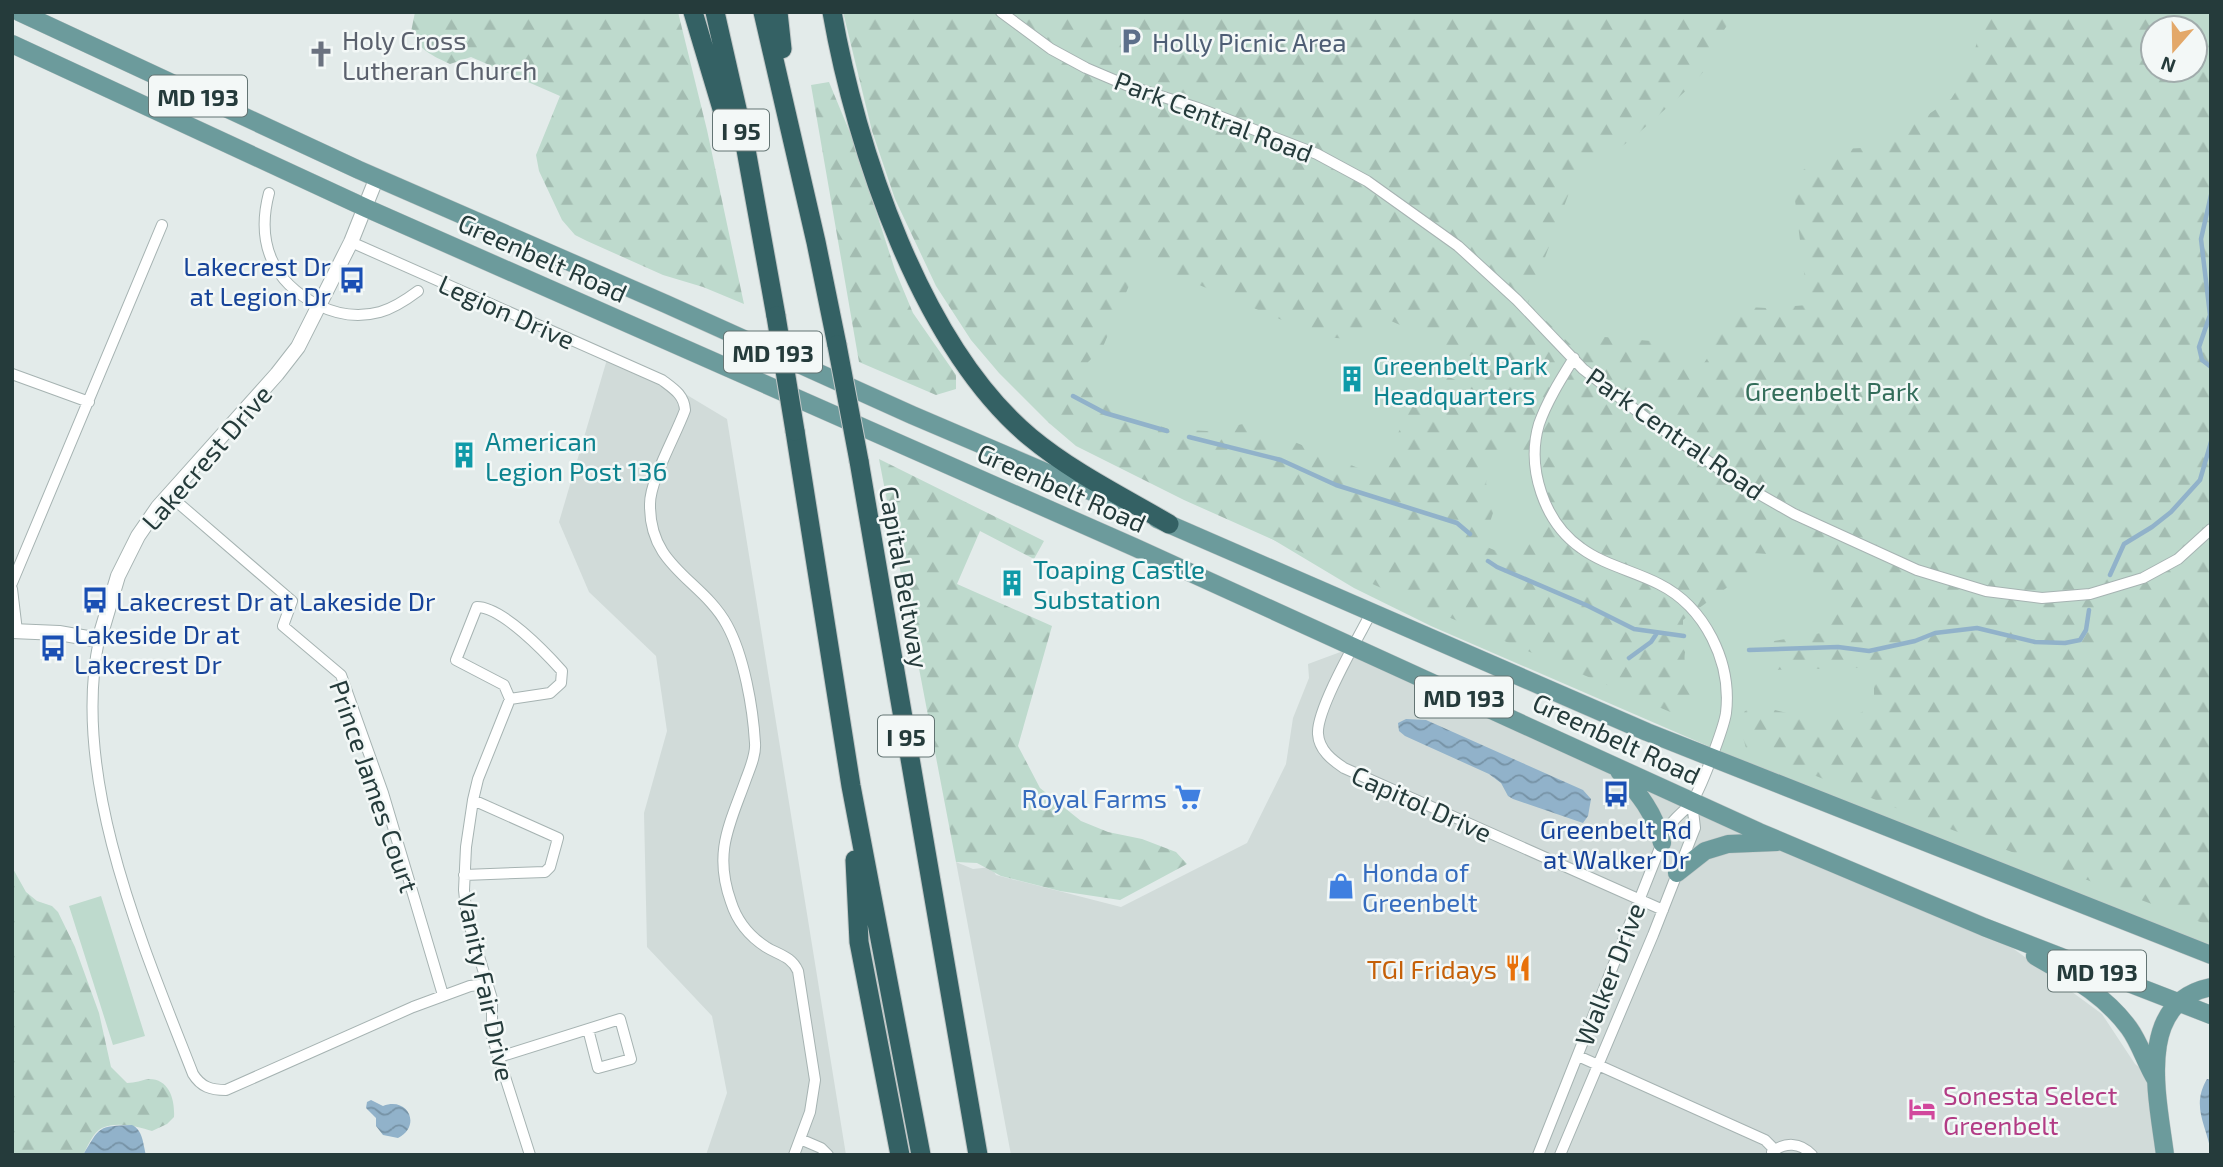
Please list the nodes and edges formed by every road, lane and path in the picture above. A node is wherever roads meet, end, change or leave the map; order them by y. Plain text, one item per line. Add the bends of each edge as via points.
1 (19, 12) edge
2 (693, 12) edge
3 (715, 12) edge
4 (762, 12) edge
5 (778, 12) edge
6 (832, 12) edge
7 (1001, 12) edge
8 (12, 44) edge
9 (793, 140) junction
10 (377, 177) junction
11 (269, 193) dead end
12 (366, 208) junction
13 (162, 225) dead end
14 (351, 242) junction
15 (765, 249) junction
16 (418, 291) dead end
17 (320, 306) junction
18 (1574, 358) junction
19 (12, 374) edge
20 (89, 402) junction
21 (169, 495) junction
22 (1169, 524) junction
23 (2211, 528) edge
24 (12, 583) edge
25 (12, 589) edge
26 (1371, 613) junction
27 (15, 631) edge
28 (99, 640) junction
29 (1354, 647) junction
30 (510, 699) junction
31 (1710, 758) junction
32 (1614, 766) junction
33 (851, 786) junction
34 (473, 800) junction
35 (1692, 802) junction
36 (1784, 842) junction
37 (1662, 843) junction
38 (1677, 873) junction
39 (464, 875) junction
40 (1638, 899) junction
41 (1663, 910) junction
42 (1984, 927) junction
43 (2211, 955) edge
44 (488, 984) junction
45 (2211, 987) edge
46 (443, 995) junction
47 (2179, 1003) junction
48 (952, 1011) junction
49 (2211, 1015) edge
50 (587, 1029) junction
51 (1578, 1056) junction
52 (499, 1057) junction
53 (1599, 1065) junction
54 (2156, 1080) junction
55 (800, 1139) junction
56 (1773, 1152) edge
57 (530, 1155) edge
58 (794, 1155) edge
59 (828, 1155) edge
60 (901, 1155) edge
61 (921, 1155) edge
62 (978, 1155) edge
63 (987, 1155) edge
64 (1538, 1155) edge
65 (1560, 1155) edge
66 (1812, 1155) edge
67 (2165, 1155) edge

1 - 10 main road, Greenbelt Road / MD 193
2 - 15 highway
3 - 15 highway, I 95
4 - 9 highway, Capital Beltway / I 95
5 - 9 highway
6 - 22 highway via 853,104 885,203 949,341 1003,411 1030,437
7 - 18 street, Park Central Road via 1086,68 1317,154 1367,181 1458,246
8 - 12 main road, Greenbelt Road / MD 193
9 - 48 highway, Capital Beltway / I 95, bridge via 859,461
10 - 12 street, Lakecrest Drive
10 - 22 main road, Greenbelt Road / MD 193
11 - 17 street via 264,231 276,269 293,289
12 - 14 street, Lakecrest Drive
12 - 29 main road, Greenbelt Road / MD 193
13 - 20 street
14 - 17 street, Lakecrest Drive
14 - 55 street, Legion Drive via 662,380 685,402 654,484 652,519 671,566 727,623 742,659 755,747 725,833 725,884 735,912 751,936 789,958 798,971 814,1080
15 - 33 highway, I 95, bridge
16 - 17 street via 372,314 344,314
17 - 21 street, Lakecrest Drive via 277,374
18 - 23 street, Park Central Road via 1646,418 1738,482 1794,514 1917,570 1986,591 2042,598 2090,594 2143,578 2178,559
18 - 31 street, Walker Drive via 1550,398 1538,431 1535,456 1541,493 1555,521 1580,548 1668,589 1692,608 1709,631 1727,692 1724,722
19 - 20 street
20 - 24 street
21 - 28 street, Lakecrest Drive via 131,546
21 - 46 street, Prince James Court via 292,601 283,626 341,674 383,793
22 - 26 main road, Greenbelt Road / MD 193
25 - 27 street
26 - 29 street, Capitol Drive
26 - 31 main road, Greenbelt Road / MD 193
27 - 28 street
28 - 46 street, Lakecrest Drive via 92,719 102,801 130,904 193,1074 206,1088 226,1090
29 - 32 main road, Greenbelt Road / MD 193
29 - 40 street, Capitol Drive via 1318,728 1323,749 1331,759
30 - 30 street via 550,693 561,683 562,671 540,646 495,611 477,607 456,660 504,685
30 - 34 street, Vanity Fair Drive
31 - 35 street, Walker Drive
31 - 43 main road, Greenbelt Road / MD 193
32 - 35 main road, Greenbelt Road / MD 193
32 - 37 main road via 1646,803
33 - 60 highway via 859,942
33 - 61 highway, I 95
34 - 39 street, Vanity Fair Drive
34 - 39 street via 558,838 545,872
35 - 36 main road, Greenbelt Road / MD 193
35 - 37 street, Walker Drive via 1672,820
35 - 38 street, Walker Drive via 1695,828
36 - 38 main road via 1728,844 1705,851
36 - 42 main road, Greenbelt Road / MD 193
37 - 40 street, Walker Drive
38 - 41 street, Walker Drive
39 - 44 street, Vanity Fair Drive via 467,917
40 - 41 street, Capitol Drive
40 - 51 street, Walker Drive
41 - 53 street, Walker Drive
42 - 47 main road, Greenbelt Road / MD 193
42 - 54 main road via 2092,989 2131,1030
44 - 46 street
44 - 52 street, Vanity Fair Drive via 492,1036
45 - 47 main road
47 - 49 main road, Greenbelt Road / MD 193
47 - 54 main road via 2166,1017 2160,1036
48 - 62 highway, Capital Beltway / I 95
48 - 63 highway
50 - 50 street via 620,1019 631,1059 598,1068
50 - 52 street
51 - 53 street
51 - 64 street, Walker Drive
52 - 57 street, Vanity Fair Drive
53 - 56 street via 1765,1140
53 - 65 street, Walker Drive
54 - 67 main road
55 - 58 street
55 - 59 street
56 - 66 street via 1789,1144

